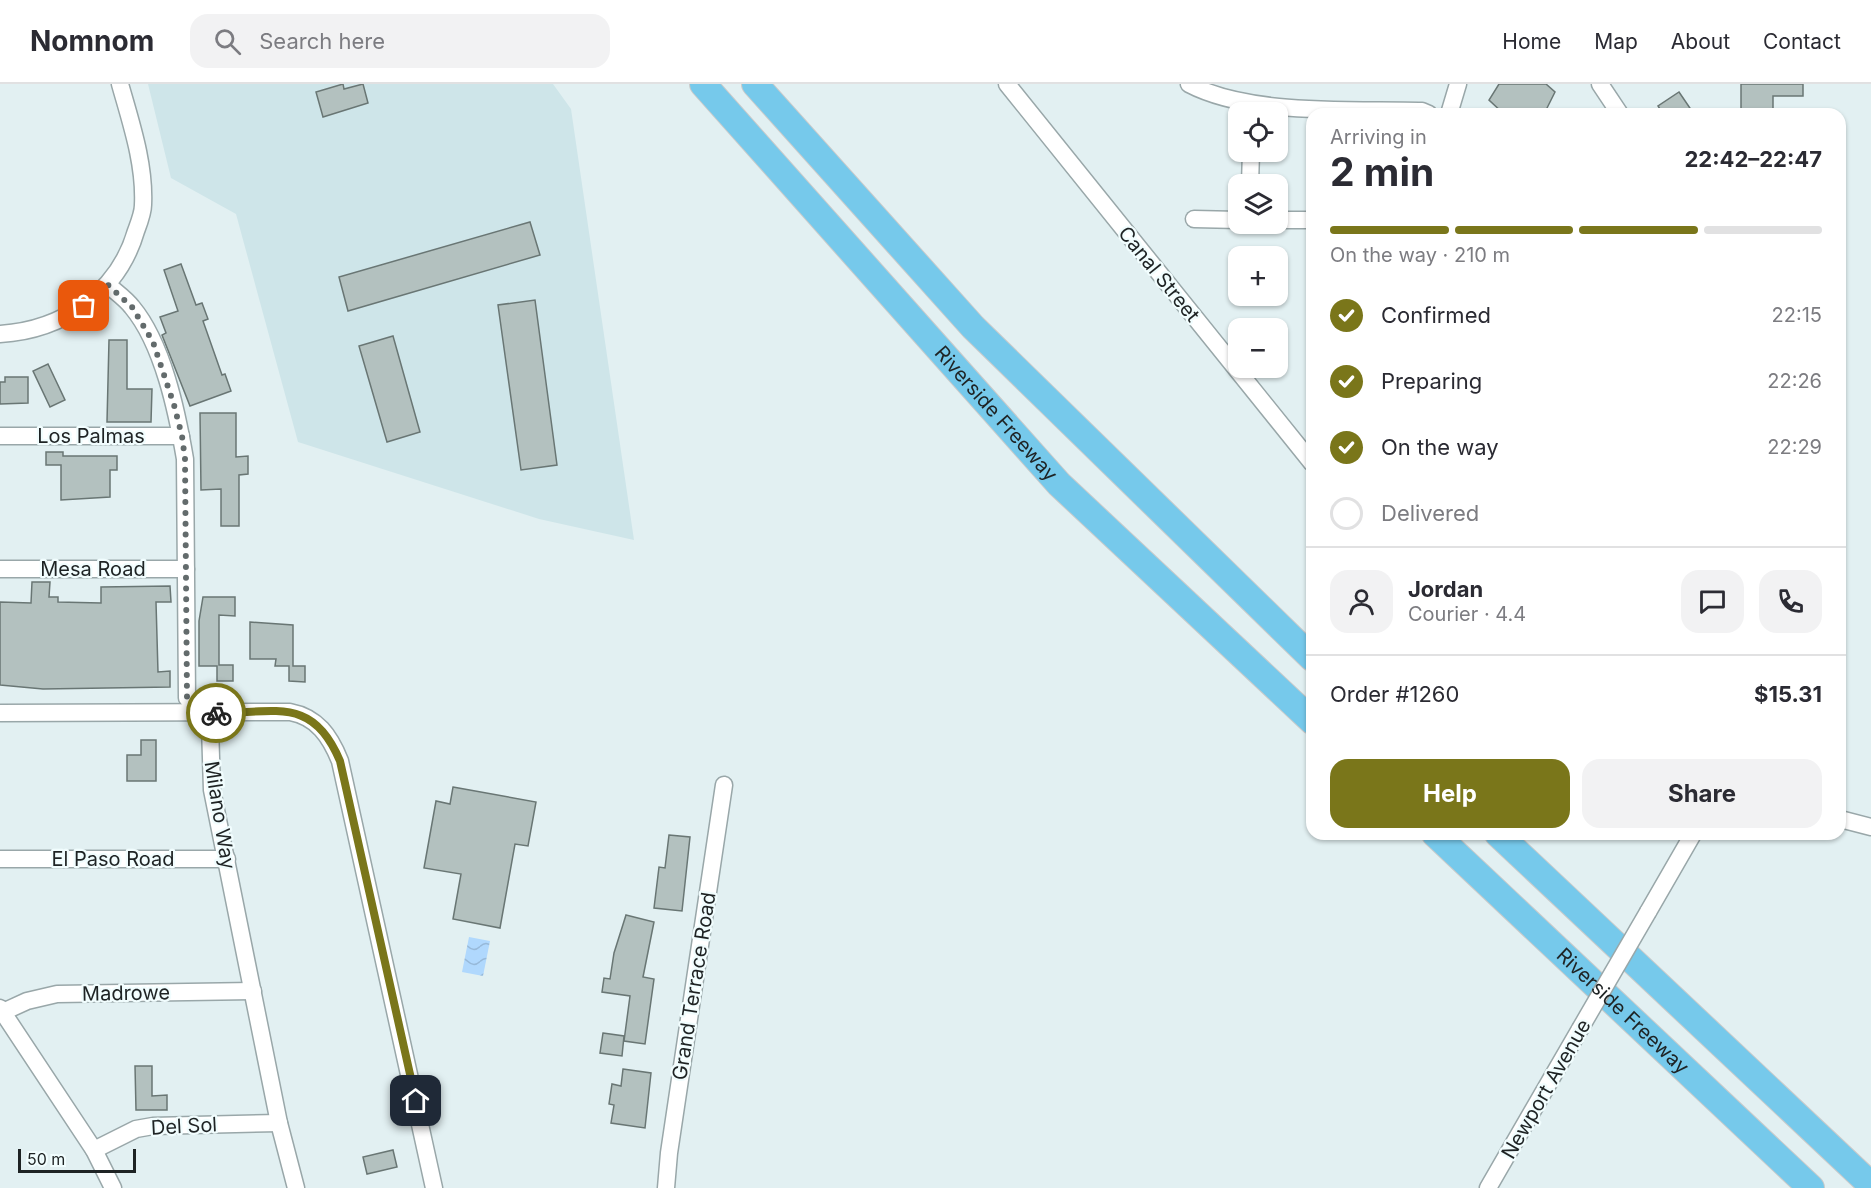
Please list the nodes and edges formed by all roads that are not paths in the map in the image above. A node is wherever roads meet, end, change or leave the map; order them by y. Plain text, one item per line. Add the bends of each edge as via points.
1 (120, 84) edge
2 (703, 84) edge
3 (755, 84) edge
4 (1007, 84) edge
5 (1189, 84) edge
6 (1458, 84) edge
7 (1600, 84) edge
8 (1234, 102) edge
9 (1451, 108) edge
10 (1616, 108) edge
11 (1288, 109) edge
12 (1306, 109) edge
13 (1194, 219) dead end
14 (1228, 220) edge
15 (1288, 220) edge
16 (1306, 220) edge
17 (108, 285) junction
18 (0, 334) edge
19 (0, 436) edge
20 (182, 436) junction
21 (1306, 456) edge
22 (0, 569) edge
23 (186, 569) junction
24 (1306, 652) edge
25 (0, 713) edge
26 (201, 713) junction
27 (1306, 715) edge
28 (724, 785) dead end
29 (1846, 821) edge
30 (1871, 828) edge
31 (1441, 840) edge
32 (1504, 840) edge
33 (1690, 840) edge
34 (0, 859) edge
35 (227, 859) junction
36 (253, 991) junction
37 (2, 1010) edge
38 (279, 1123) junction
39 (94, 1150) junction
40 (1871, 1185) edge
41 (113, 1188) edge
42 (296, 1188) edge
43 (434, 1188) edge
44 (666, 1188) edge
45 (1488, 1188) edge
46 (1812, 1188) edge

1 - 17 street via 141,164 144,207 132,246
2 - 27 highway, Riverside Freeway via 1059,484
3 - 24 highway, Riverside Freeway via 973,327
4 - 21 street, Canal Street
5 - 8 street
6 - 9 street
7 - 10 street
11 - 12 street
13 - 14 street
15 - 16 street
17 - 18 street via 84,306 53,324
17 - 20 street, Milano Way via 132,307 153,342
19 - 20 street, Los Palmas
20 - 23 street, Milano Way
22 - 23 street, Mesa Road
23 - 26 street, Milano Way via 187,698
25 - 26 street
26 - 35 street, Milano Way via 210,726 212,790
26 - 43 street via 305,715 321,727 333,745 346,784
28 - 44 street, Grand Terrace Road
29 - 30 street
31 - 46 highway, Riverside Freeway
32 - 40 highway
33 - 45 street, Newport Avenue, bridge
34 - 35 street, El Paso Road
35 - 36 street, Milano Way
36 - 37 street, Madrowe via 57,994
36 - 38 street, Milano Way
37 - 39 street
38 - 39 street, Del Sol via 153,1126
38 - 42 street, Milano Way
39 - 41 street

